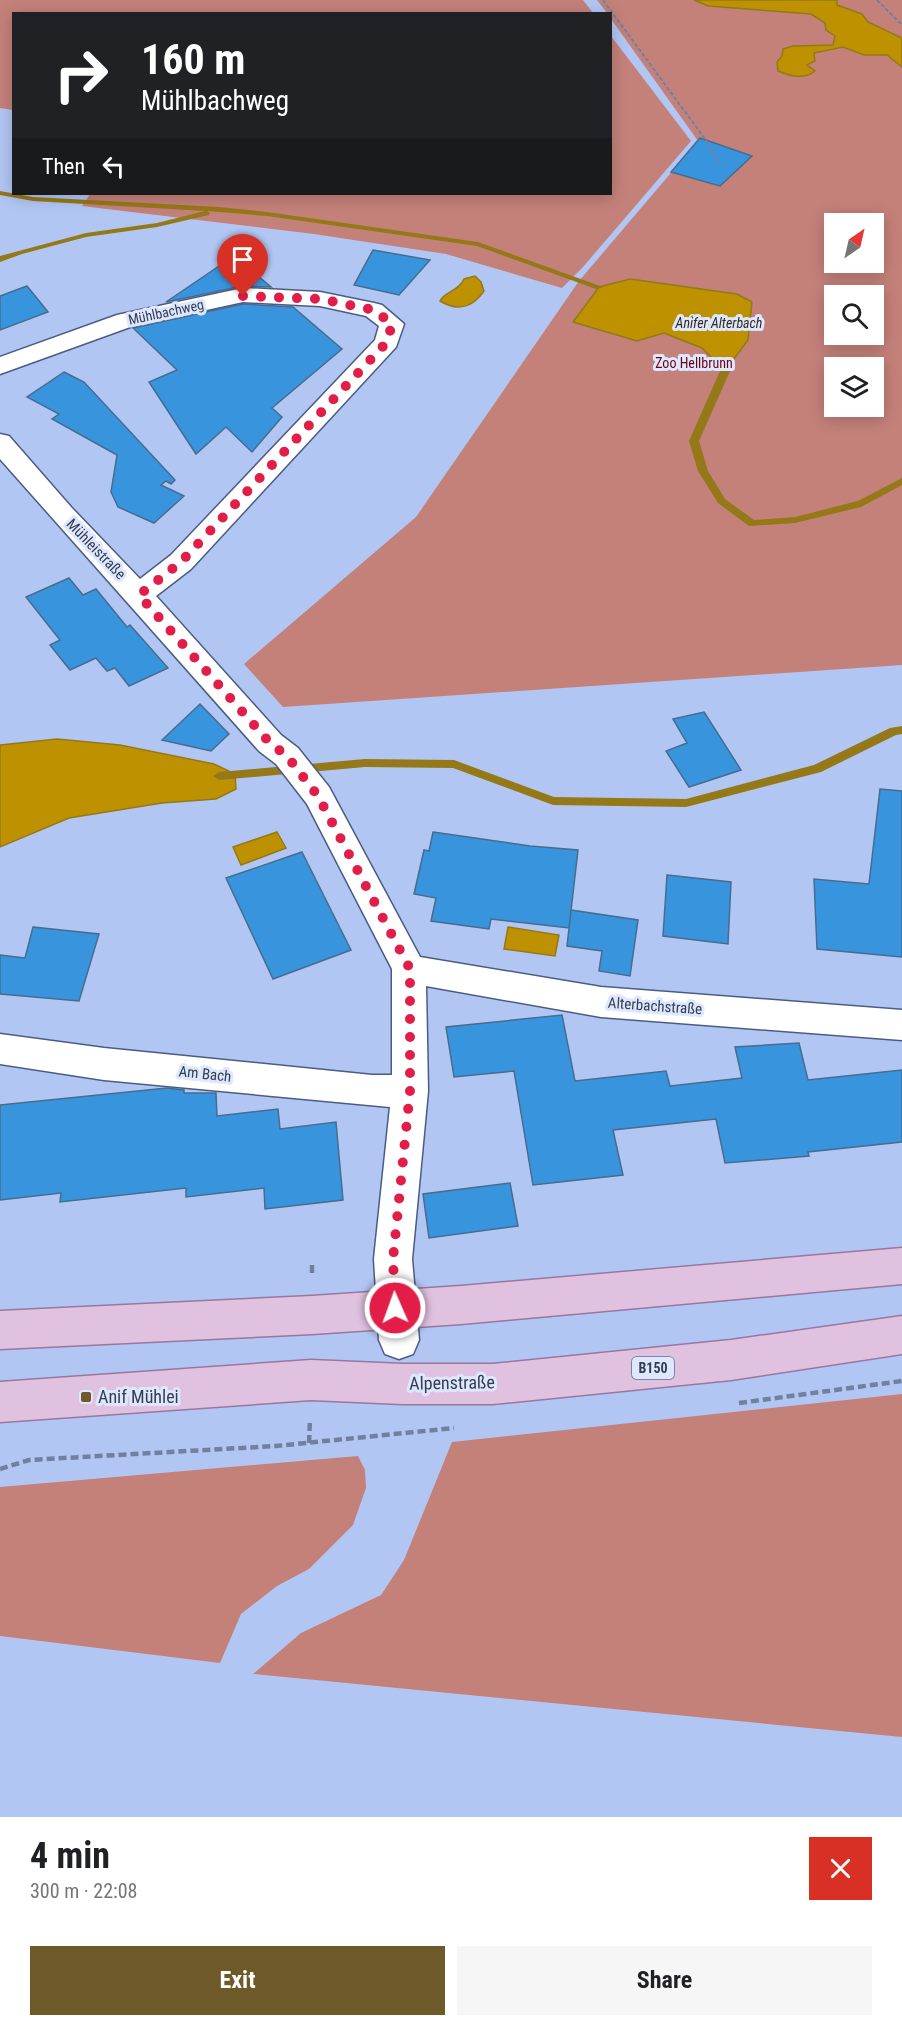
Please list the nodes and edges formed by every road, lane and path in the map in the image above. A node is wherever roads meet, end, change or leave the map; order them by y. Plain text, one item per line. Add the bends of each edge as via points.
1 (877, 0) edge
2 (612, 12) edge
3 (902, 25) edge
4 (719, 162) dead end
5 (0, 366) edge
6 (0, 442) edge
7 (139, 595) junction
8 (410, 969) junction
9 (902, 1025) edge
10 (0, 1049) edge
11 (410, 1091) junction
12 (902, 1266) edge
13 (397, 1324) junction
14 (0, 1330) edge
15 (902, 1335) edge
16 (0, 1402) edge
17 (405, 1431) dead end
18 (0, 1469) edge

1 - 3 path
2 - 4 path
5 - 7 street, Mühlbachweg via 126,320 243,296 320,299 374,310 392,324 387,342 379,351 181,562
6 - 7 street, Mühleistraße
7 - 8 street, Mühleistraße via 270,743 287,756 318,796
8 - 9 street, Alterbachstraße via 601,1002
8 - 11 street, Mühleistraße
10 - 11 street, Am Bach via 372,1091
11 - 13 street, Mühleistraße via 393,1259
12 - 13 main road via 484,1303
13 - 14 main road via 312,1315
15 - 16 main road, Alpenstraße / B150 via 731,1360 493,1384 311,1380
17 - 18 path via 276,1446 29,1460

